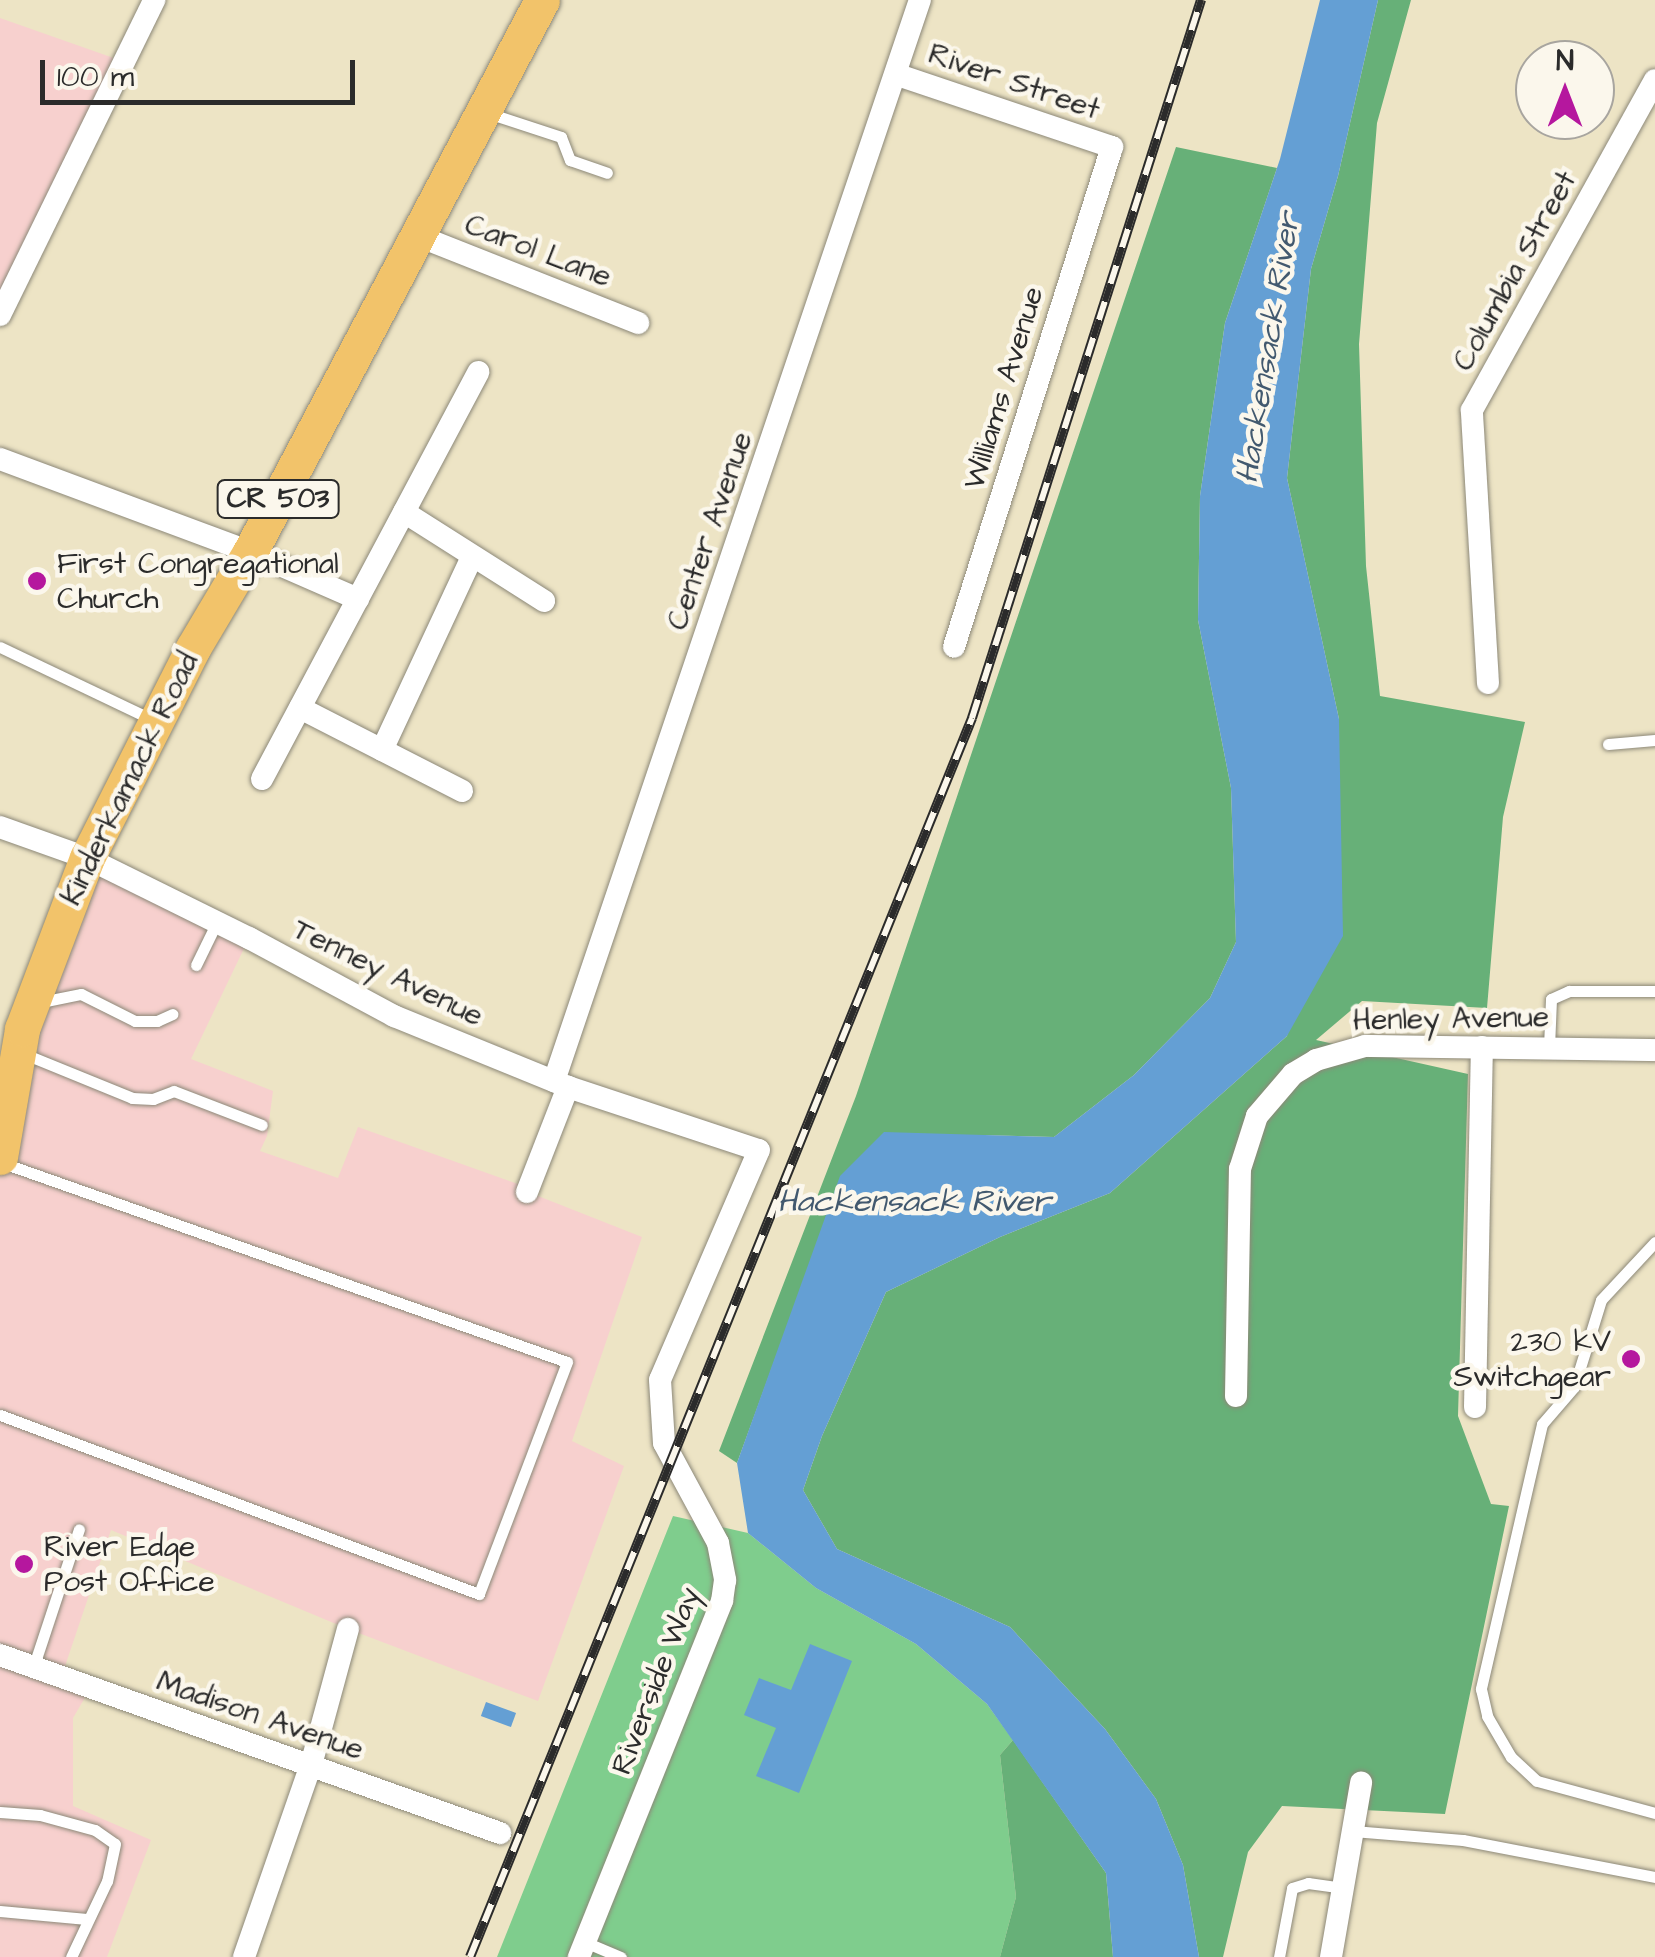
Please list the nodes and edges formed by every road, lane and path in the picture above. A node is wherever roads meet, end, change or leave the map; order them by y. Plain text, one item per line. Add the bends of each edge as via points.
1 (154, 0) edge
2 (920, 0) edge
3 (541, 5) edge
4 (898, 74) junction
5 (1655, 80) edge
6 (484, 111) junction
7 (1112, 147) joint
8 (608, 173) dead end
9 (416, 235) junction
10 (0, 315) edge
11 (638, 323) dead end
12 (478, 372) dead end
13 (0, 459) edge
14 (404, 512) junction
15 (250, 552) junction
16 (472, 557) junction
17 (358, 600) junction
18 (544, 601) dead end
19 (954, 647) dead end
20 (0, 648) edge
21 (1488, 683) dead end
22 (300, 708) junction
23 (155, 721) junction
24 (1655, 740) edge
25 (1608, 744) dead end
26 (382, 750) junction
27 (262, 780) dead end
28 (462, 791) dead end
29 (0, 827) edge
30 (87, 858) junction
31 (217, 922) junction
32 (196, 965) dead end
33 (1655, 991) edge
34 (33, 1007) junction
35 (173, 1014) dead end
36 (1482, 1047) junction
37 (1549, 1047) junction
38 (1655, 1050) edge
39 (18, 1051) junction
40 (561, 1084) junction
41 (262, 1126) dead end
42 (1, 1150) edge
43 (759, 1150) joint
44 (528, 1192) dead end
45 (1655, 1242) edge
46 (1236, 1396) dead end
47 (1475, 1407) dead end
48 (0, 1415) edge
49 (79, 1529) dead end
50 (348, 1629) dead end
51 (0, 1655) edge
52 (34, 1668) junction
53 (310, 1764) junction
54 (1362, 1784) dead end
55 (0, 1812) edge
56 (1655, 1813) edge
57 (1353, 1831) junction
58 (500, 1833) dead end
59 (1655, 1876) edge
60 (1343, 1888) junction
61 (0, 1911) edge
62 (87, 1920) junction
63 (582, 1950) edge
64 (71, 1957) edge
65 (244, 1957) edge
66 (621, 1957) edge
67 (1279, 1957) edge
68 (1331, 1957) edge

1 - 10 street
2 - 4 street, Center Avenue
3 - 6 main road, Kinderkamack Road / CR 503
4 - 7 street, River Street
4 - 40 street, Center Avenue
5 - 21 street, Columbia Street via 1472,410
6 - 8 lane via 560,137 570,160
6 - 9 main road, Kinderkamack Road / CR 503
7 - 19 street, Williams Avenue
9 - 11 street, Carol Lane
9 - 15 main road, Kinderkamack Road / CR 503
12 - 14 street
13 - 15 street
14 - 16 street
14 - 17 street
15 - 17 street
15 - 23 main road, Kinderkamack Road / CR 503
16 - 18 street
16 - 26 street
17 - 22 street
20 - 23 lane
22 - 26 street
22 - 27 street
23 - 30 main road, Kinderkamack Road / CR 503
24 - 25 lane
26 - 28 street
29 - 30 street, Tenney Avenue
30 - 31 street, Tenney Avenue
30 - 34 main road, Kinderkamack Road / CR 503
31 - 32 lane
31 - 40 street, Tenney Avenue via 394,1016
33 - 37 lane via 1570,991 1552,999
34 - 35 lane via 46,998 81,994 135,1020
34 - 39 main road, Kinderkamack Road / CR 503
36 - 37 street, Henley Avenue
36 - 46 street, Henley Avenue via 1341,1050 1293,1074 1265,1104 1240,1169
36 - 47 street
37 - 38 street, Henley Avenue
39 - 41 lane via 132,1098 174,1091
39 - 42 main road, Kinderkamack Road / CR 503
40 - 43 street, Tenney Avenue
40 - 44 street, Center Avenue
42 - 48 lane via 568,1362 479,1594
43 - 63 street, Riverside Way via 672,1345 658,1400 672,1460 718,1543 726,1580 722,1601
45 - 56 lane via 1601,1300 1574,1387 1542,1424 1482,1690 1487,1716 1511,1757 1537,1781
49 - 52 lane
50 - 53 street
51 - 52 street, Madison Avenue
52 - 53 street, Madison Avenue
53 - 58 street, Madison Avenue
53 - 65 street
54 - 57 street
55 - 62 lane via 40,1814 95,1830 115,1844
57 - 59 lane via 1464,1840
57 - 60 street
60 - 67 lane via 1292,1888
60 - 68 street
61 - 62 lane
62 - 64 lane
63 - 66 lane

